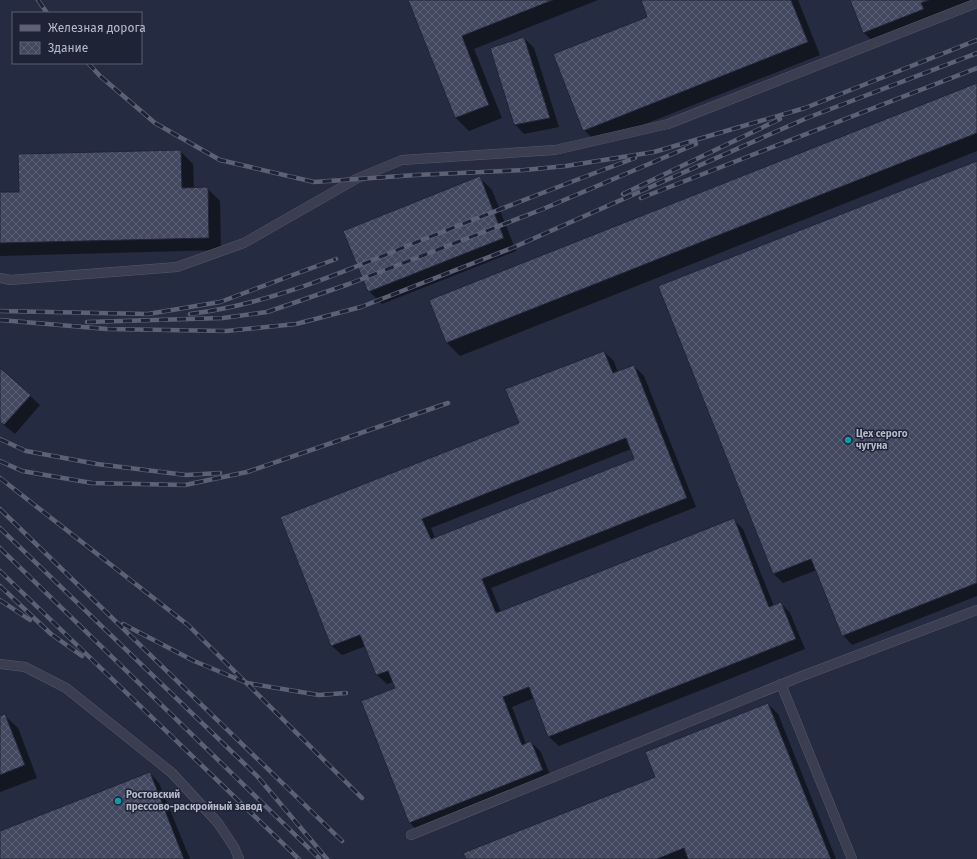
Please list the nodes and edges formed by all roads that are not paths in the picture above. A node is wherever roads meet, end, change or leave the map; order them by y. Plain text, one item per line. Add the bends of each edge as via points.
1 (977, 3) edge
2 (0, 278) edge
3 (977, 610) edge
4 (0, 664) edge
5 (781, 684) junction
6 (412, 835) dead end
7 (239, 859) edge
8 (852, 859) edge

1 - 2 lane via 668,124 555,150 402,160 356,179 244,243 177,267 10,280
3 - 5 lane
4 - 7 lane via 25,667 66,688 172,773 218,823
5 - 6 lane
5 - 8 lane

